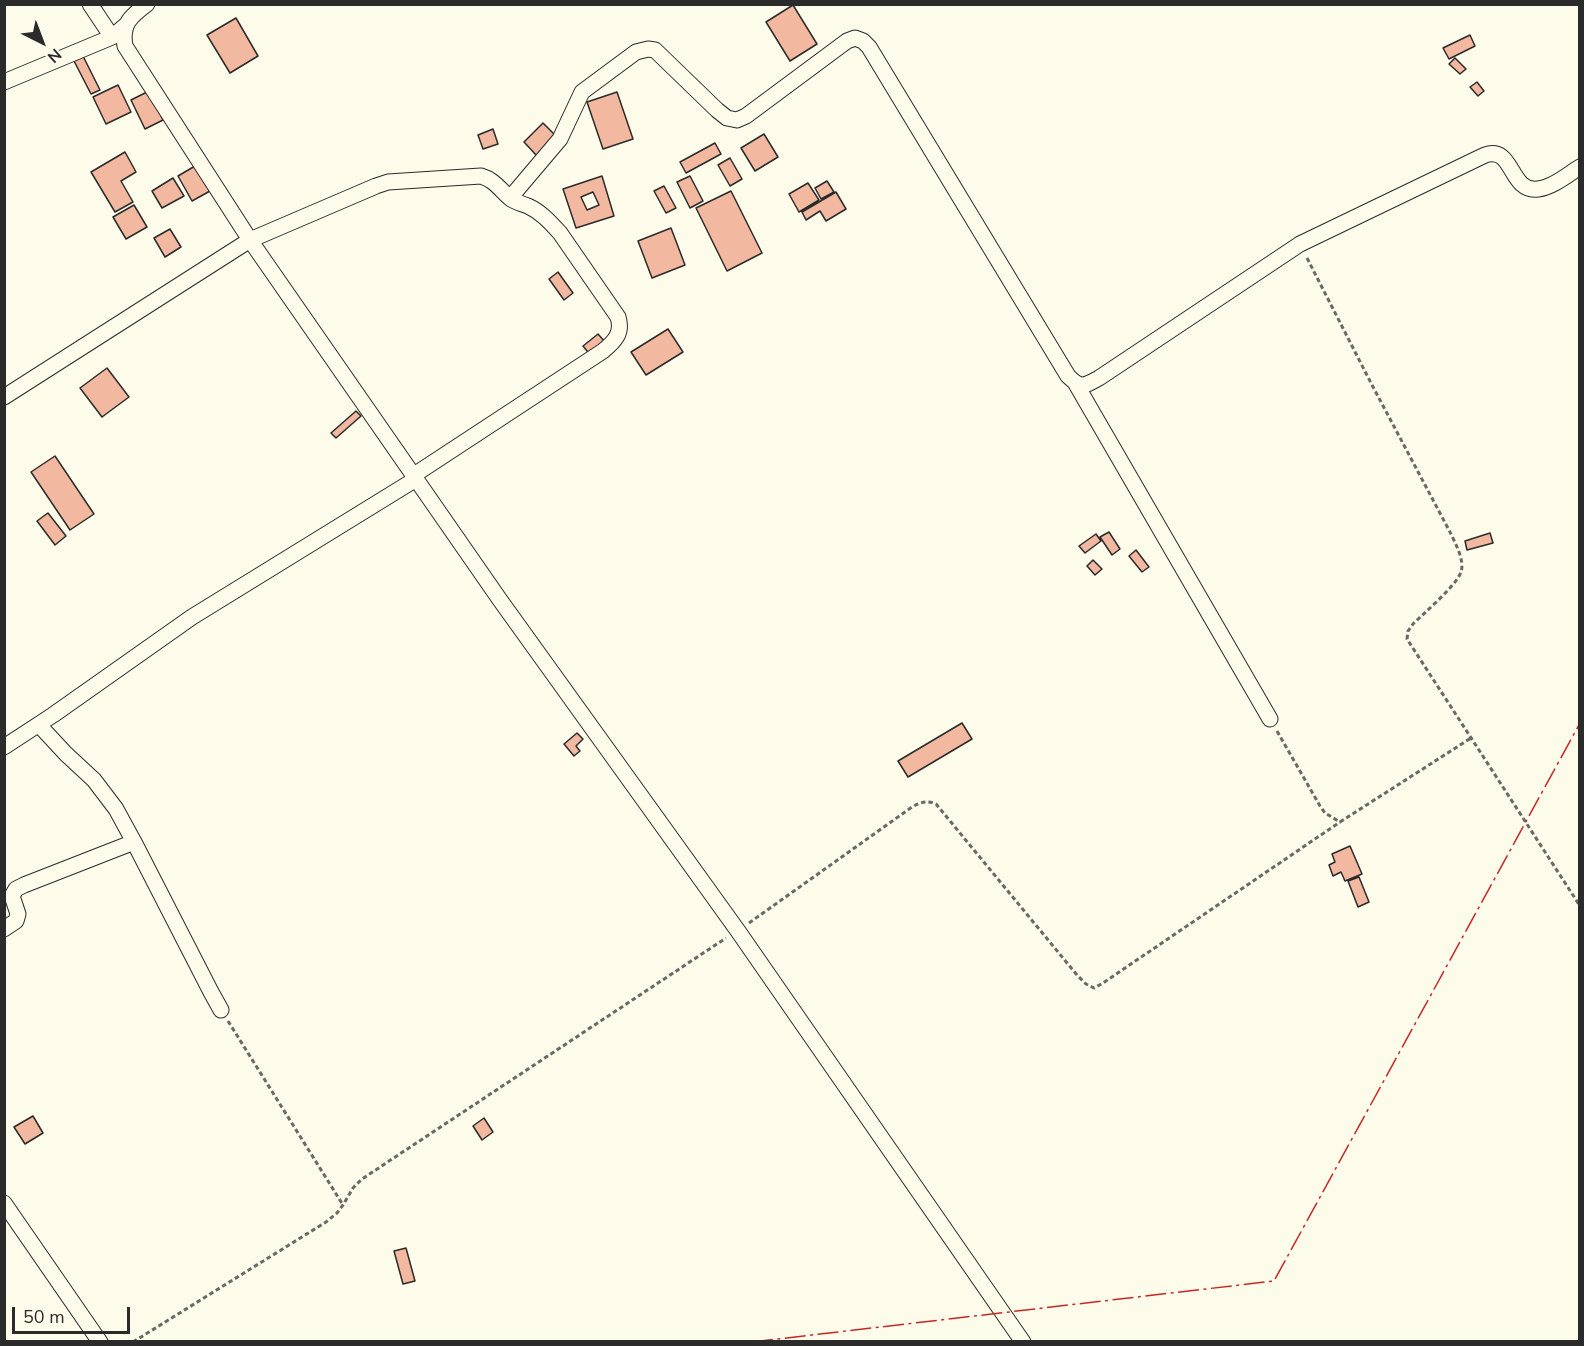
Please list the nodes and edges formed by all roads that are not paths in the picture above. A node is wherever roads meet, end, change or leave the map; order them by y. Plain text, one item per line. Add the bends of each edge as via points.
1 (90, 4) edge
2 (147, 4) edge
3 (126, 25) junction
4 (112, 37) junction
5 (4, 82) edge
6 (1580, 167) edge
7 (510, 198) junction
8 (250, 240) junction
9 (1076, 384) junction
10 (4, 397) edge
11 (415, 477) junction
12 (1270, 720) road end
13 (39, 725) junction
14 (4, 747) edge
15 (134, 842) junction
16 (4, 929) edge
17 (221, 1010) road end
18 (4, 1203) edge
19 (100, 1341) edge
20 (1023, 1341) edge

1 - 4 street
2 - 3 street
3 - 4 street
3 - 8 street via 124,46
4 - 5 street
6 - 9 street via 1536,190 1519,182 1506,160 1492,153 1300,244 1099,378 1085,386
7 - 8 street via 496,183 481,176 388,182
7 - 9 street via 560,139 582,92 636,52 655,50 717,110 737,120 855,38 868,47
7 - 11 street via 538,212 560,233 618,317 618,335 603,351
8 - 10 street
8 - 11 street
9 - 12 street
11 - 13 street via 192,617
11 - 20 street
13 - 14 street
13 - 15 street via 94,780
15 - 16 street via 16,889 12,896 18,914 16,921
15 - 17 street
18 - 19 street

